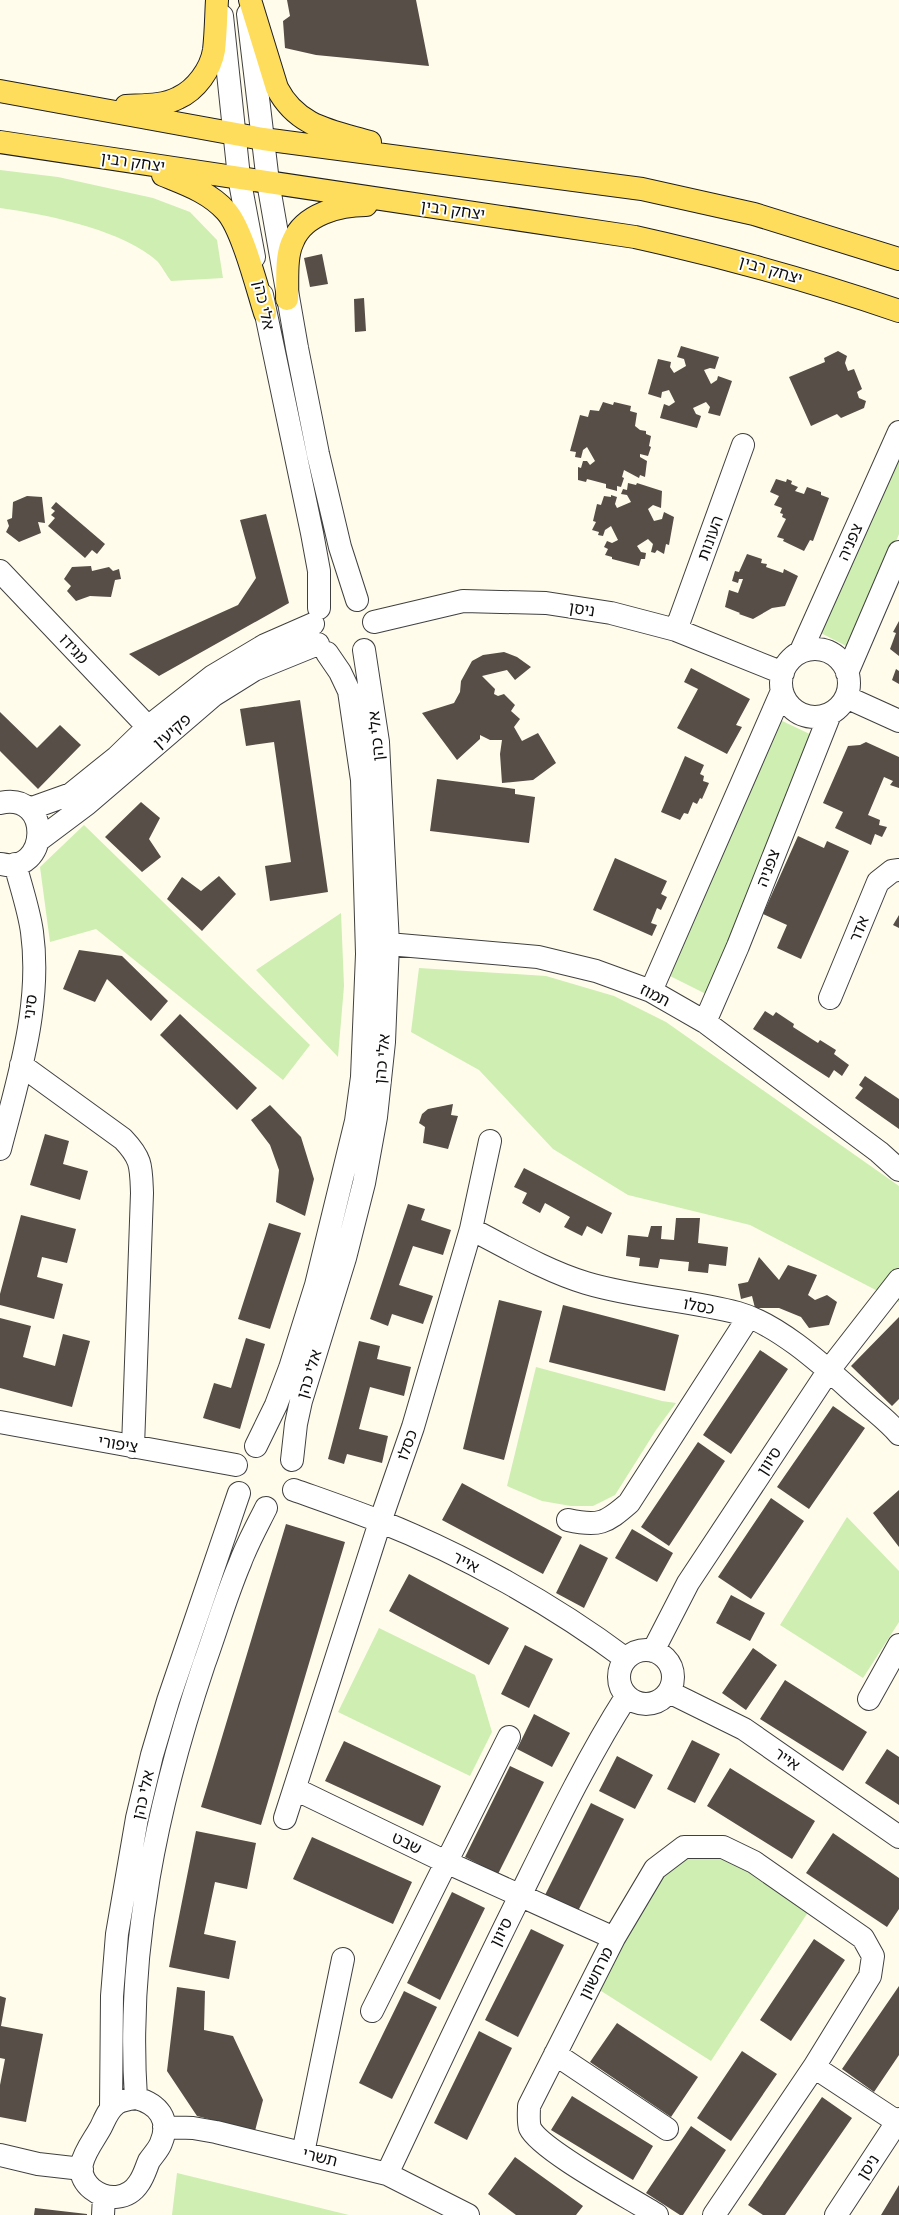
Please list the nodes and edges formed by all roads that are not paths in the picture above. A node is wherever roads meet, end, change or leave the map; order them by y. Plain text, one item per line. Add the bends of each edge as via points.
1 (217, 0) edge
2 (221, 0) edge
3 (248, 0) edge
4 (0, 91) edge
5 (97, 108) junction
6 (235, 134) junction
7 (263, 138) junction
8 (0, 142) edge
9 (126, 161) junction
10 (448, 164) junction
11 (239, 177) junction
12 (268, 182) junction
13 (410, 204) junction
14 (899, 259) edge
15 (287, 299) junction
16 (266, 313) junction
17 (898, 314) edge
18 (899, 432) edge
19 (743, 445) dead end
20 (899, 552) edge
21 (0, 571) edge
22 (357, 600) junction
23 (316, 616) junction
24 (374, 622) junction
25 (676, 630) junction
26 (323, 648) junction
27 (364, 650) junction
28 (801, 651) junction
29 (848, 672) junction
30 (782, 682) junction
31 (846, 697) junction
32 (830, 714) junction
33 (899, 721) edge
34 (148, 728) junction
35 (0, 803) edge
36 (29, 809) junction
37 (39, 840) junction
38 (8, 864) edge
39 (899, 870) edge
40 (388, 944) junction
41 (652, 991) junction
42 (830, 998) dead end
43 (705, 1022) junction
44 (21, 1065) junction
45 (490, 1141) dead end
46 (0, 1149) edge
47 (879, 1152) junction
48 (899, 1163) edge
49 (899, 1170) edge
50 (471, 1229) junction
51 (899, 1280) edge
52 (748, 1318) junction
53 (829, 1370) junction
54 (0, 1422) edge
55 (899, 1434) edge
56 (256, 1446) junction
57 (133, 1447) junction
58 (292, 1460) junction
59 (236, 1465) junction
60 (294, 1490) junction
61 (239, 1493) junction
62 (266, 1508) junction
63 (568, 1520) dead end
64 (380, 1522) junction
65 (899, 1645) edge
66 (653, 1651) junction
67 (626, 1659) junction
68 (669, 1692) junction
69 (626, 1697) junction
70 (868, 1699) dead end
71 (509, 1737) dead end
72 (294, 1789) junction
73 (285, 1818) dead end
74 (899, 1837) edge
75 (446, 1862) junction
76 (520, 1896) junction
77 (614, 1938) junction
78 (343, 1959) dead end
79 (372, 2011) dead end
80 (555, 2054) junction
81 (814, 2067) junction
82 (136, 2098) junction
83 (111, 2109) junction
84 (898, 2121) edge
85 (164, 2127) junction
86 (667, 2129) dead end
87 (303, 2153) junction
88 (0, 2155) edge
89 (82, 2169) junction
90 (387, 2174) junction
91 (112, 2206) edge
92 (468, 2215) edge
93 (657, 2215) edge
94 (714, 2215) edge
95 (836, 2215) edge

1 - 5 main road via 214,50 201,79 192,88 178,98 162,102
2 - 6 street, אלי כהן
3 - 7 street, אלי כהן
3 - 10 main road via 277,88 284,102 294,112 317,127
4 - 5 main road
5 - 6 main road
6 - 7 main road
6 - 11 street, אלי כהן
7 - 10 main road
7 - 12 street, אלי כהן
8 - 9 main road, יצחק רבין
9 - 11 main road, יצחק רבין
9 - 16 main road via 196,188 227,211 237,229
10 - 14 main road via 642,189 680,197 754,214
11 - 12 main road, יצחק רבין
11 - 16 street, אלי כהן
12 - 13 main road, יצחק רבין
12 - 15 street, אלי כהן
13 - 15 main road via 351,205 311,219 300,228 292,241
13 - 17 main road, יצחק רבין via 643,239 719,256 784,273
15 - 22 street, אלי כהן via 318,454 340,547
16 - 23 street, אלי כהן via 319,571
18 - 28 street, צפניה
19 - 25 street, העונות
20 - 29 street
21 - 34 street, מגידו
22 - 23 street via 347,596 337,597 327,601
22 - 24 street via 365,605
23 - 26 street via 313,631
23 - 34 street, פקיעין via 213,676
24 - 25 street, ניסן via 463,602 546,603 610,613
24 - 27 street via 372,637
25 - 30 street, ניסן
26 - 27 street via 346,658
26 - 37 street, פקיעין via 254,670 214,695 92,800
26 - 56 street, אלי כהן via 340,672 349,691 362,780 367,954 362,1077 354,1129 316,1285 290,1368
27 - 40 street, אלי כהן via 378,742
28 - 29 street via 812,648 834,654
28 - 30 street via 793,657
29 - 31 street via 849,685
30 - 32 street via 785,699 797,712 813,717
30 - 41 street
31 - 32 street
31 - 33 street
32 - 43 street, צפניה
34 - 36 street, פקיעין via 71,794
35 - 36 street via 11,802
36 - 37 street via 38,823
37 - 38 street via 31,856
38 - 44 street, סיני via 32,932 34,972 31,1011
39 - 42 street, אדר via 892,871 878,882
40 - 41 street, תמוז via 538,957 596,972
40 - 58 street, אלי כהן via 384,1042 376,1117 364,1183 345,1258 301,1401
41 - 43 street, תמוז
43 - 47 street, תמוז
44 - 46 street, סיני
44 - 57 street via 123,1139 136,1152 141,1171 142,1193
45 - 50 street, כסלו
47 - 48 street, תמוז
47 - 49 street, תמוז
50 - 52 street, כסלו via 538,1264 585,1283 630,1295 684,1302
50 - 64 street, כסלו via 413,1427
51 - 53 street, סיוון
52 - 53 street, כסלו via 778,1332
52 - 63 street via 629,1503 615,1515 597,1524
53 - 55 street, כסלו
53 - 66 street, סיוון via 688,1583
54 - 57 street, ציפורי
56 - 58 street via 276,1447
56 - 59 street via 247,1450
57 - 59 street, ציפורי
58 - 60 street via 296,1469
59 - 61 street via 234,1475
60 - 62 street via 282,1503
60 - 64 street, אייר
61 - 62 street via 246,1501
61 - 83 street, אלי כהן via 168,1701 137,1818 117,1934 112,1996
62 - 82 street, אלי כהן via 240,1562 190,1707 168,1780 144,1906 134,2000 132,2048
64 - 67 street, אייר via 441,1548 511,1586 575,1622
64 - 72 street, כסלו
65 - 70 street
66 - 67 street via 641,1650
66 - 68 street via 664,1657 671,1667 673,1680
67 - 69 street via 619,1674 619,1682
68 - 69 street via 657,1702 649,1704 641,1704
68 - 74 street, אייר via 744,1729
69 - 76 street, סיוון via 554,1825
71 - 75 street
72 - 73 street, כסלו
72 - 75 street, שבט
75 - 76 street, שבט
75 - 79 street
76 - 77 street, שבט
76 - 90 street, סיוון via 487,1959
77 - 80 street, מרחשוון
77 - 81 street, מרחשוון via 655,1869 684,1847 723,1847 754,1862 863,1938 873,1956 870,1976
78 - 87 street
80 - 86 street
80 - 93 street, מרחשוון via 529,2106 530,2127 541,2142
81 - 84 street
81 - 94 street
82 - 83 street via 115,2104
82 - 85 street via 149,2102 159,2111
83 - 89 street via 86,2150
84 - 95 street, ניסן
85 - 87 street, תשרי via 193,2128
85 - 91 street via 161,2144 144,2170 140,2182
87 - 90 street, תשרי
88 - 89 street via 38,2164
89 - 91 street via 83,2177 89,2186
90 - 92 street, תשרי

